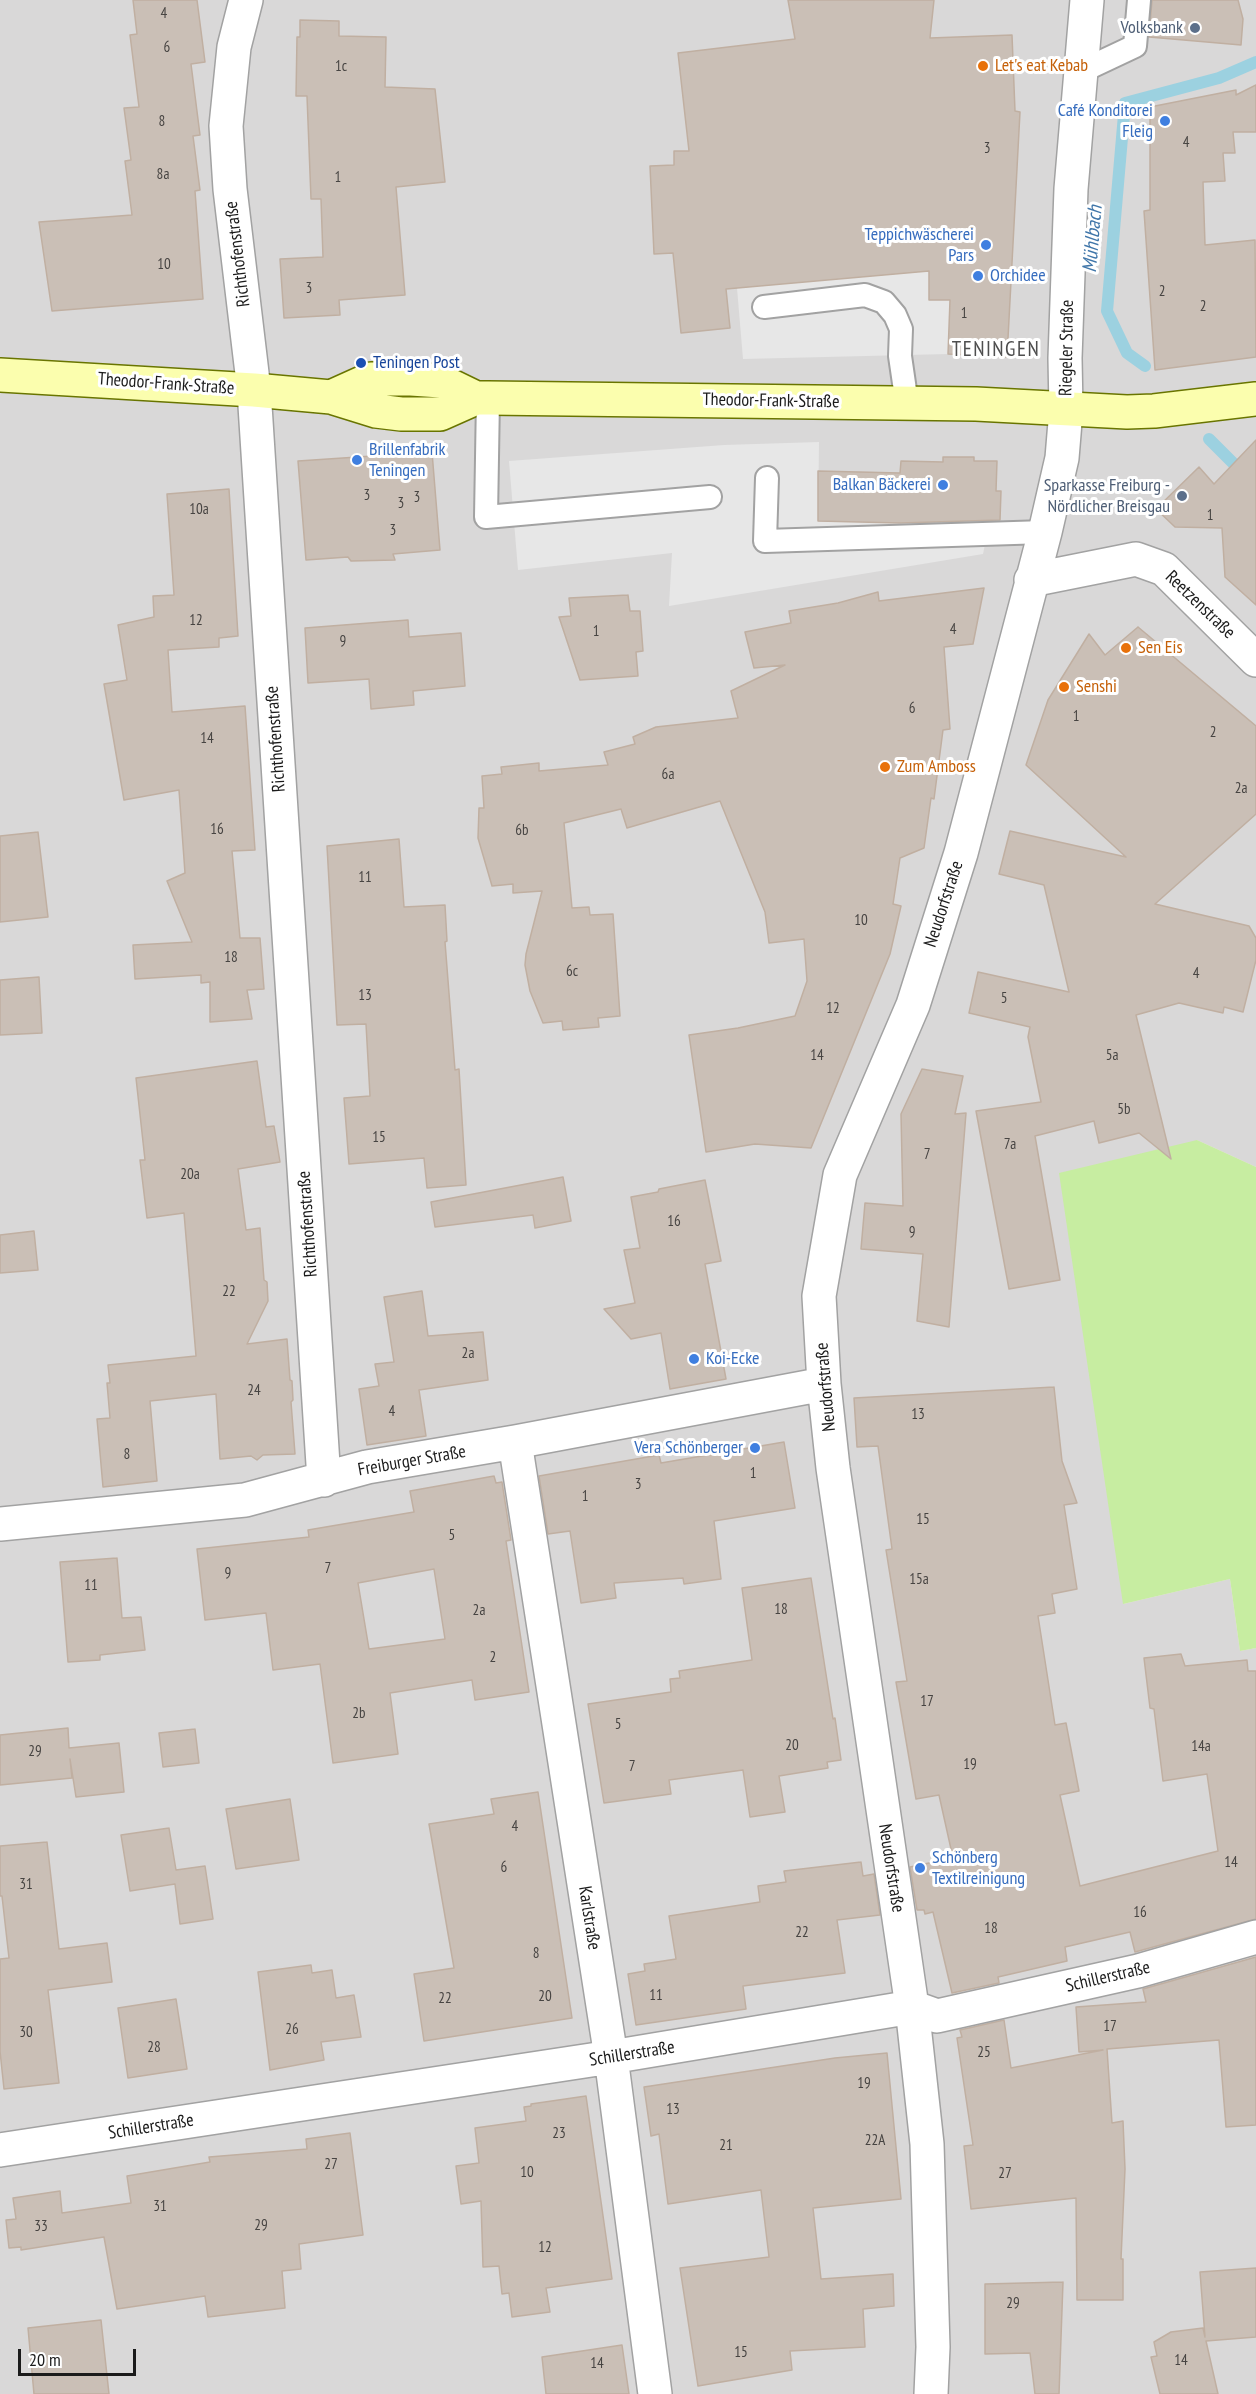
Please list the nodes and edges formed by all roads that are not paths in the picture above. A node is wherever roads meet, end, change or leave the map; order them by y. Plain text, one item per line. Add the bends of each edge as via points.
1 (246, 0) edge
2 (1087, 0) edge
3 (1139, 0) edge
4 (1082, 71) junction
5 (764, 307) dead end
6 (0, 375) edge
7 (254, 390) junction
8 (482, 398) junction
9 (1256, 399) edge
10 (907, 404) junction
11 (1066, 410) junction
12 (767, 478) dead end
13 (710, 497) dead end
14 (1045, 532) junction
15 (1031, 580) junction
16 (1256, 660) edge
17 (824, 1384) junction
18 (515, 1442) junction
19 (324, 1480) junction
20 (0, 1524) edge
21 (1256, 1937) edge
22 (912, 2007) junction
23 (611, 2057) junction
24 (0, 2150) edge
25 (655, 2394) edge
26 (931, 2394) edge

1 - 7 street, Richthofenstraße via 234,47 226,126
2 - 4 street, Riegeler Straße
3 - 4 lane via 1135,46
4 - 11 street, Riegeler Straße via 1071,189
5 - 10 lane via 865,295 884,302 901,328 900,356
6 - 7 main road, Theodor-Frank-Straße
7 - 8 main road, Theodor-Frank-Straße via 331,396 375,411 401,414 440,414
7 - 19 street, Richthofenstraße
8 - 10 main road, Theodor-Frank-Straße
8 - 13 lane via 486,517
9 - 11 main road, Theodor-Frank-Straße via 1154,411
10 - 11 main road, Theodor-Frank-Straße
11 - 14 street, Neudorfstraße via 1062,458
12 - 14 lane via 765,541
14 - 15 street, Neudorfstraße
15 - 16 street, Reetzenstraße via 1136,559 1164,569
15 - 17 street, Neudorfstraße via 974,806 914,1005 840,1175 819,1296
17 - 18 street, Freiburger Straße
17 - 22 street, Neudorfstraße via 850,1594
18 - 19 street, Freiburger Straße via 367,1467
18 - 23 street, Karlstraße
19 - 20 street, Freiburger Straße via 246,1500
21 - 22 street, Schillerstraße via 1138,1971 938,2016
22 - 23 street, Schillerstraße
22 - 26 street, Neudorfstraße via 927,2144
23 - 24 street, Schillerstraße
23 - 25 street, Karlstraße

